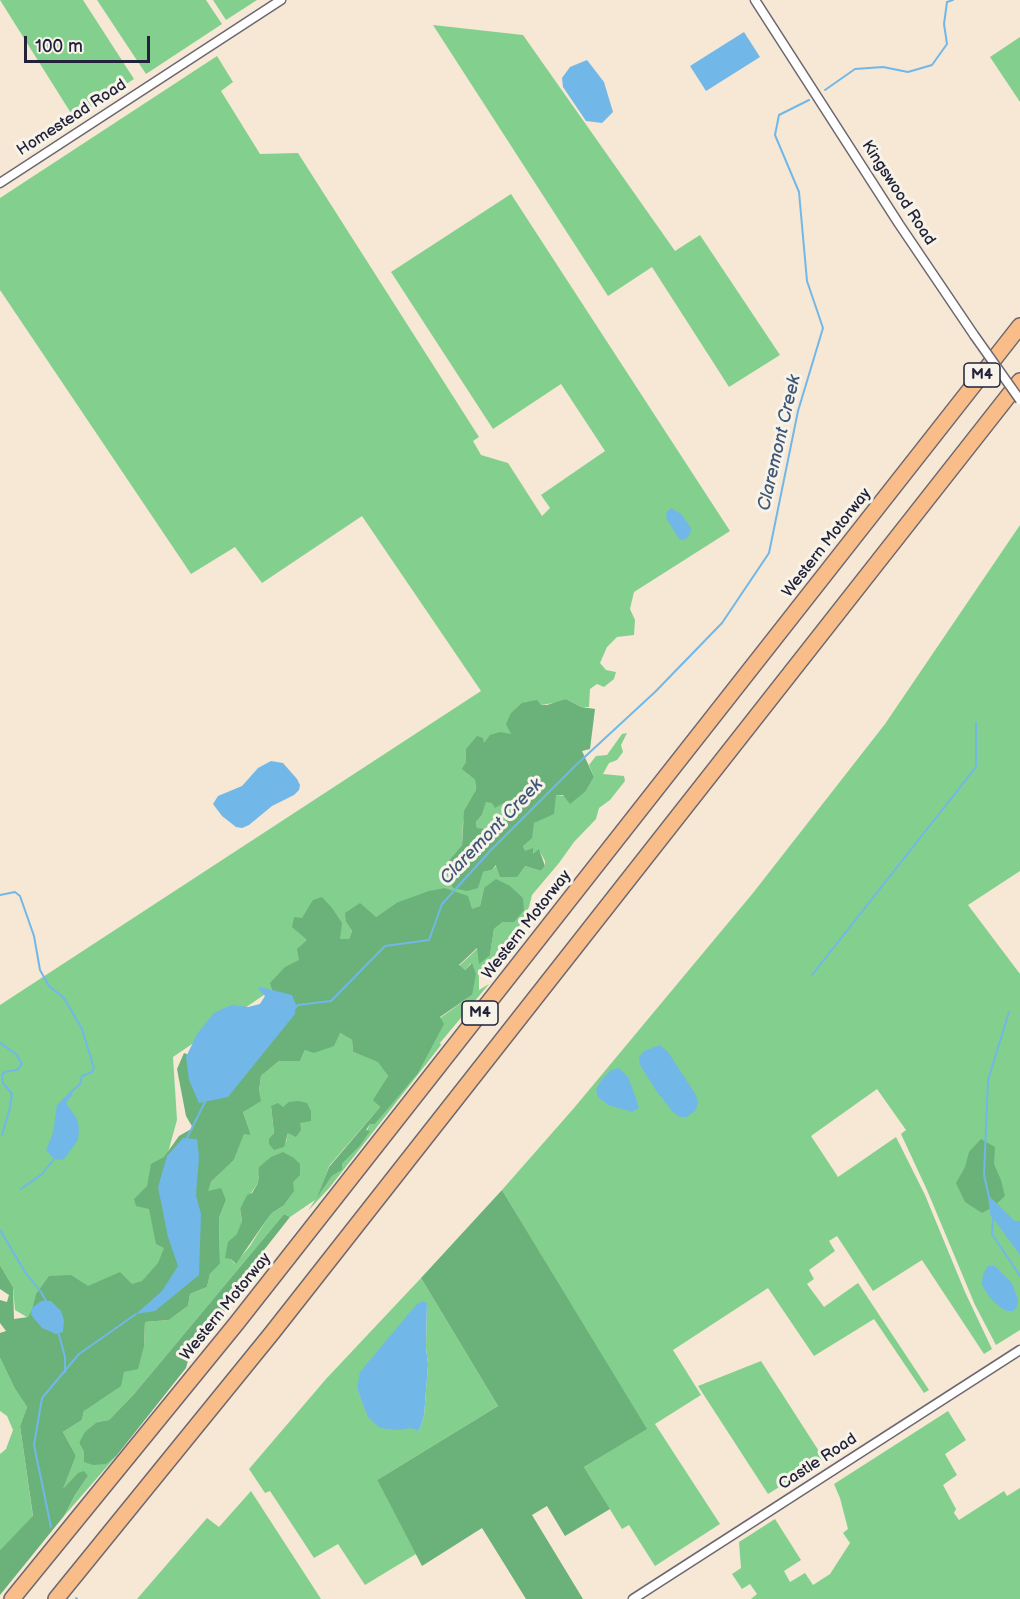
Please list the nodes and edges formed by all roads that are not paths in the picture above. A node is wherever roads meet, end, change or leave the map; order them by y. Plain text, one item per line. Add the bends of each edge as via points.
1 (281, 0) edge
2 (755, 0) edge
3 (0, 183) edge
4 (1020, 326) edge
5 (1020, 381) edge
6 (1020, 400) edge
7 (1020, 1350) edge
8 (12, 1599) edge
9 (56, 1599) edge
10 (633, 1599) edge

1 - 3 street, Homestead Road
2 - 6 street, Kingswood Road, bridge via 899,224
4 - 8 highway, Western Motorway / M4 via 249,1308
5 - 9 highway, M4 via 272,1333
7 - 10 street, Castle Road

